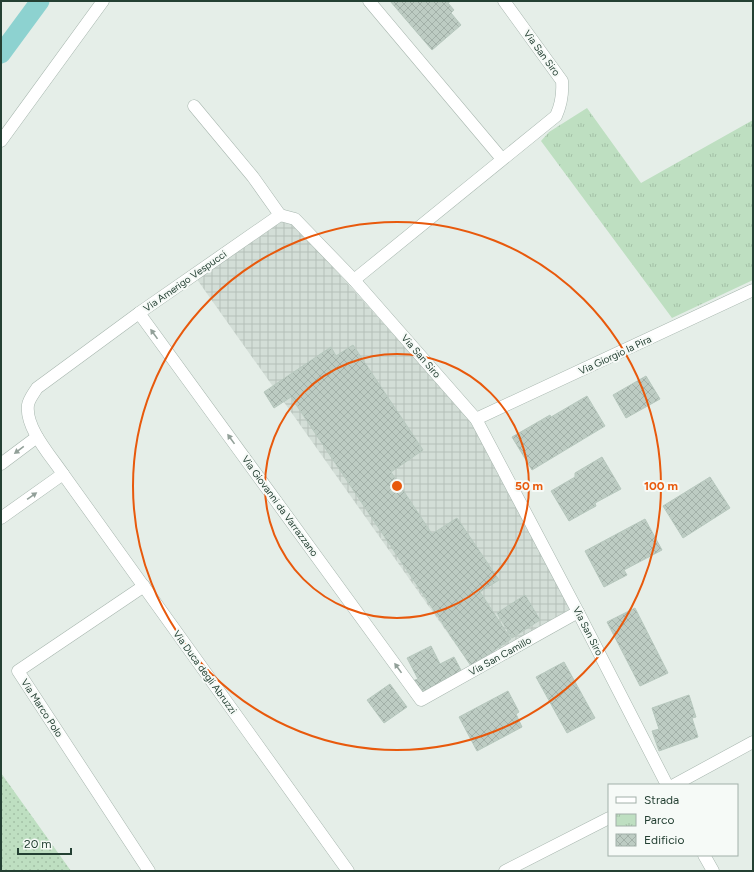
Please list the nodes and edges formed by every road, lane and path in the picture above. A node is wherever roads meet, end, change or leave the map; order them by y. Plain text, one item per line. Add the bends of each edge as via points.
1 (103, 1) edge
2 (368, 1) edge
3 (504, 1) edge
4 (194, 106) dead end
5 (1, 141) edge
6 (502, 159) junction
7 (280, 215) junction
8 (354, 280) junction
9 (753, 290) edge
10 (139, 313) junction
11 (29, 418) joint
12 (476, 419) junction
13 (37, 437) junction
14 (1, 464) edge
15 (63, 474) junction
16 (1, 518) edge
17 (144, 586) junction
18 (578, 612) junction
19 (421, 700) joint
20 (753, 742) edge
21 (666, 784) edge
22 (676, 784) edge
23 (608, 819) edge
24 (705, 856) edge
25 (513, 869) edge
26 (149, 871) edge
27 (348, 871) edge
28 (713, 871) edge

1 - 5 street
2 - 6 street
3 - 6 street, Via San Siro via 555,70 562,81 563,93 556,116
4 - 7 street via 253,177
6 - 8 street, Via San Siro
7 - 8 street via 295,219
7 - 10 street, Via Amerigo Vespucci
8 - 12 street, Via San Siro
9 - 12 street, Via Giorgio la Pira
10 - 11 street, Via Amerigo Vespucci via 37,388 28,404
19 -> 10 street, Via Giovanni da Varrazzano
11 - 13 street, Via Duca degli Abruzzi
12 - 18 street, Via San Siro
13 -> 14 street
13 - 15 street, Via Duca degli Abruzzi
16 -> 15 street
15 - 17 street, Via Duca degli Abruzzi
17 - 26 street, Via Marco Polo via 18,671
17 - 27 street, Via Duca degli Abruzzi
18 - 19 street, Via San Camillo
18 - 21 street, Via San Siro
20 - 22 street
23 - 25 street
24 - 28 street

